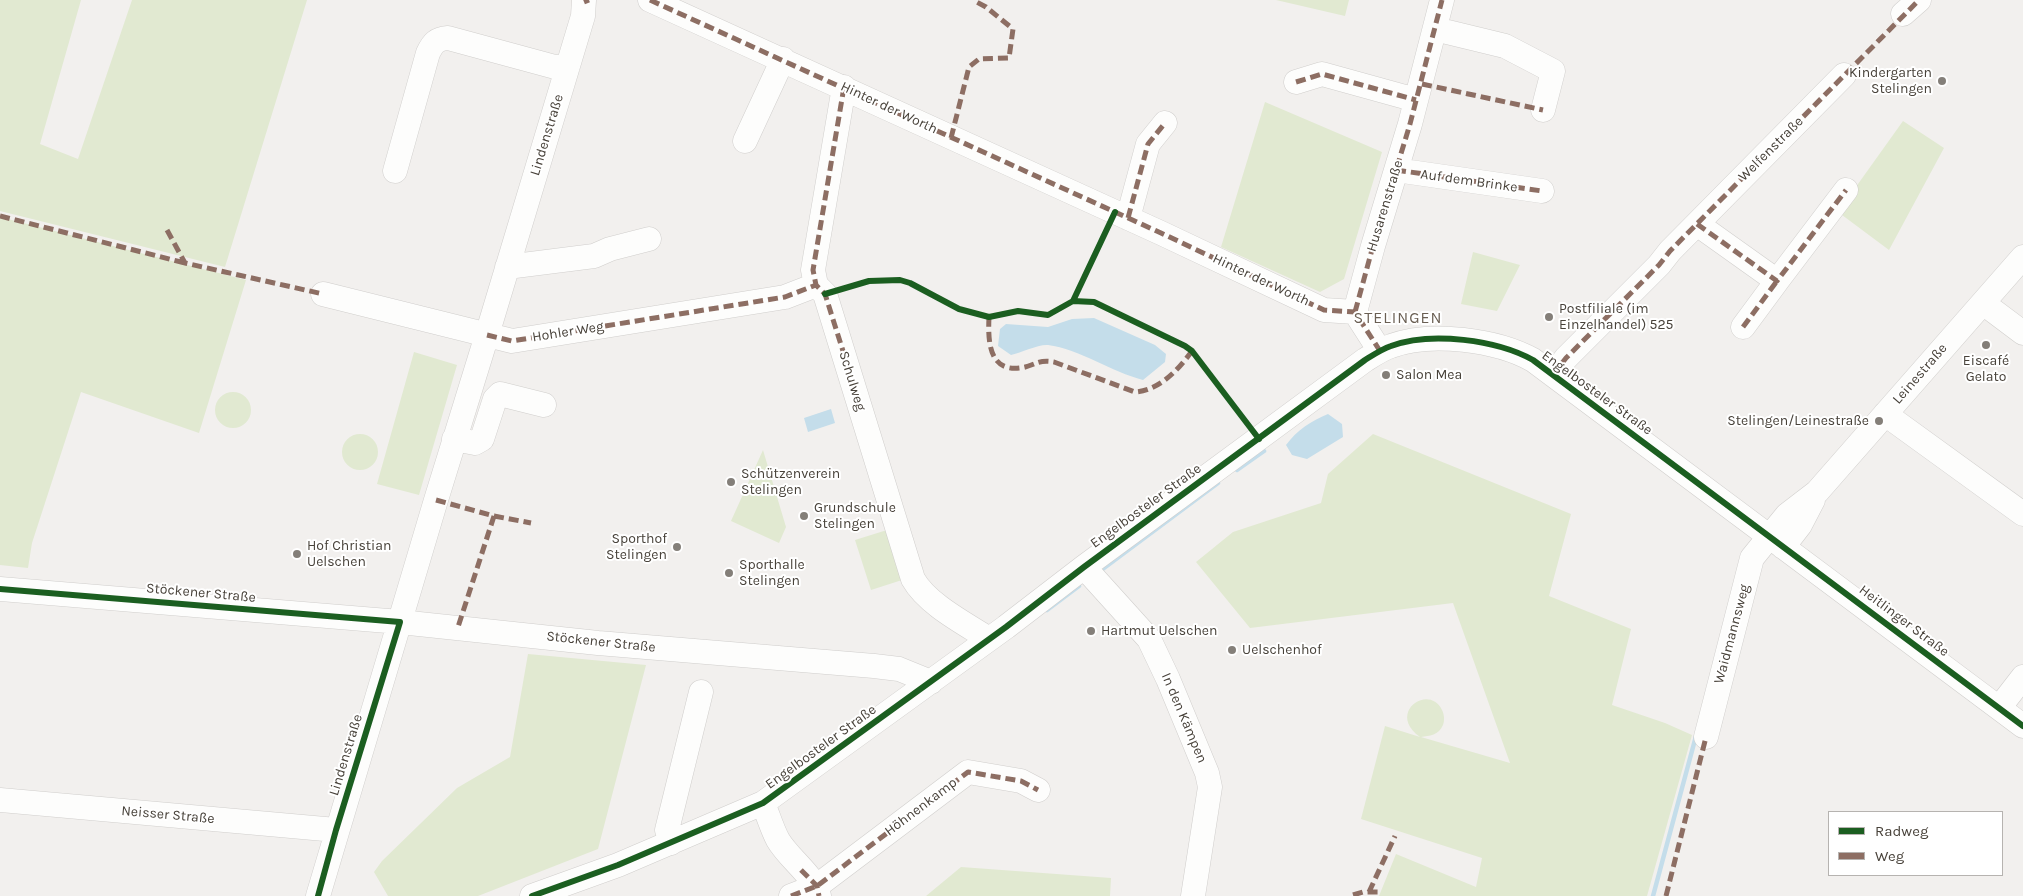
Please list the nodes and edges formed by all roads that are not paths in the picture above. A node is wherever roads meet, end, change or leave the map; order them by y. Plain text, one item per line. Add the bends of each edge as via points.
1 (650, 0) edge
2 (1442, 0) edge
3 (586, 1) edge
4 (1436, 29) junction
5 (782, 60) junction
6 (568, 66) junction
7 (1844, 74) dead end
8 (1296, 82) dead end
9 (844, 87) junction
10 (1416, 100) junction
11 (1543, 110) dead end
12 (1165, 123) dead end
13 (745, 141) dead end
14 (1396, 170) junction
15 (395, 171) dead end
16 (1846, 190) dead end
17 (1542, 191) dead end
18 (1128, 218) junction
19 (1697, 224) junction
20 (649, 240) dead end
21 (2023, 257) edge
22 (507, 267) junction
23 (1777, 282) junction
24 (816, 285) junction
25 (322, 294) dead end
26 (1983, 303) junction
27 (1355, 312) junction
28 (1743, 327) dead end
29 (2023, 333) edge
30 (487, 335) junction
31 (1380, 351) junction
32 (1553, 375) junction
33 (544, 405) dead end
34 (1885, 414) junction
35 (454, 439) junction
36 (2023, 514) edge
37 (1776, 542) junction
38 (1084, 567) junction
39 (0, 589) edge
40 (400, 622) junction
41 (988, 639) junction
42 (2023, 677) edge
43 (931, 682) junction
44 (701, 692) dead end
45 (1998, 708) junction
46 (2023, 726) edge
47 (1706, 737) dead end
48 (1038, 790) dead end
49 (0, 800) edge
50 (763, 803) junction
51 (336, 830) junction
52 (671, 844) junction
53 (818, 891) edge
54 (318, 896) edge
55 (532, 896) edge
56 (791, 896) edge
57 (1193, 896) edge

1 - 5 street, Hinter der Worth
2 - 4 street, Husarenstraße
3 - 6 street, Lindenstraße
4 - 10 street, Husarenstraße
4 - 11 street via 1505,46 1553,71
5 - 9 street, Hinter der Worth
5 - 13 street
6 - 15 street via 556,67 448,38 433,43
6 - 22 street, Lindenstraße
7 - 19 street, Welfenstraße
8 - 10 street via 1322,74
9 - 18 street, Hinter der Worth
9 - 24 street via 813,270
10 - 14 street, Husarenstraße
12 - 18 street via 1148,144
14 - 17 street, Auf dem Brinke
14 - 27 street, Husarenstraße
16 - 23 street
18 - 27 street, Hinter der Worth via 1324,310
19 - 23 street
19 - 32 street, Welfenstraße
20 - 22 street via 594,256
21 - 26 street, Leinestraße
22 - 30 street, Lindenstraße
23 - 28 street
24 - 30 street, Hohler Weg via 785,297 512,341
24 - 41 street, Schulweg via 826,294 912,579 918,589
25 - 30 street, Hohler Weg
26 - 29 street
26 - 34 street, Leinestraße
27 - 31 street
30 - 35 street, Lindenstraße
31 - 32 street, Engelbosteler Straße via 1420,339 1466,342 1521,354
31 - 38 street, Engelbosteler Straße
32 - 37 street, Engelbosteler Straße
33 - 35 street via 500,394 495,399 482,439 475,443
34 - 36 street
34 - 37 street, Leinestraße via 1818,492 1787,515
35 - 40 street, Lindenstraße
37 - 45 street, Heitlinger Straße
37 - 47 street, Waidmannsweg via 1752,558
38 - 41 street, Engelbosteler Straße
38 - 57 street, In den Kämpen via 1149,639 1207,773 1210,787
39 - 40 street, Stöckener Straße
40 - 43 street, Stöckener Straße via 874,666 899,669
40 - 51 street, Lindenstraße
41 - 43 street, Engelbosteler Straße
42 - 45 street
43 - 50 street, Engelbosteler Straße
44 - 52 street via 667,830
45 - 46 street, Heitlinger Straße
48 - 53 street, Höhnenkamp via 1021,781 968,772
49 - 51 street, Neisser Straße
50 - 52 street, Engelbosteler Straße
50 - 53 street via 778,840
51 - 54 street, Lindenstraße
52 - 55 street, Engelbosteler Straße
53 - 56 street, Höhnenkamp

